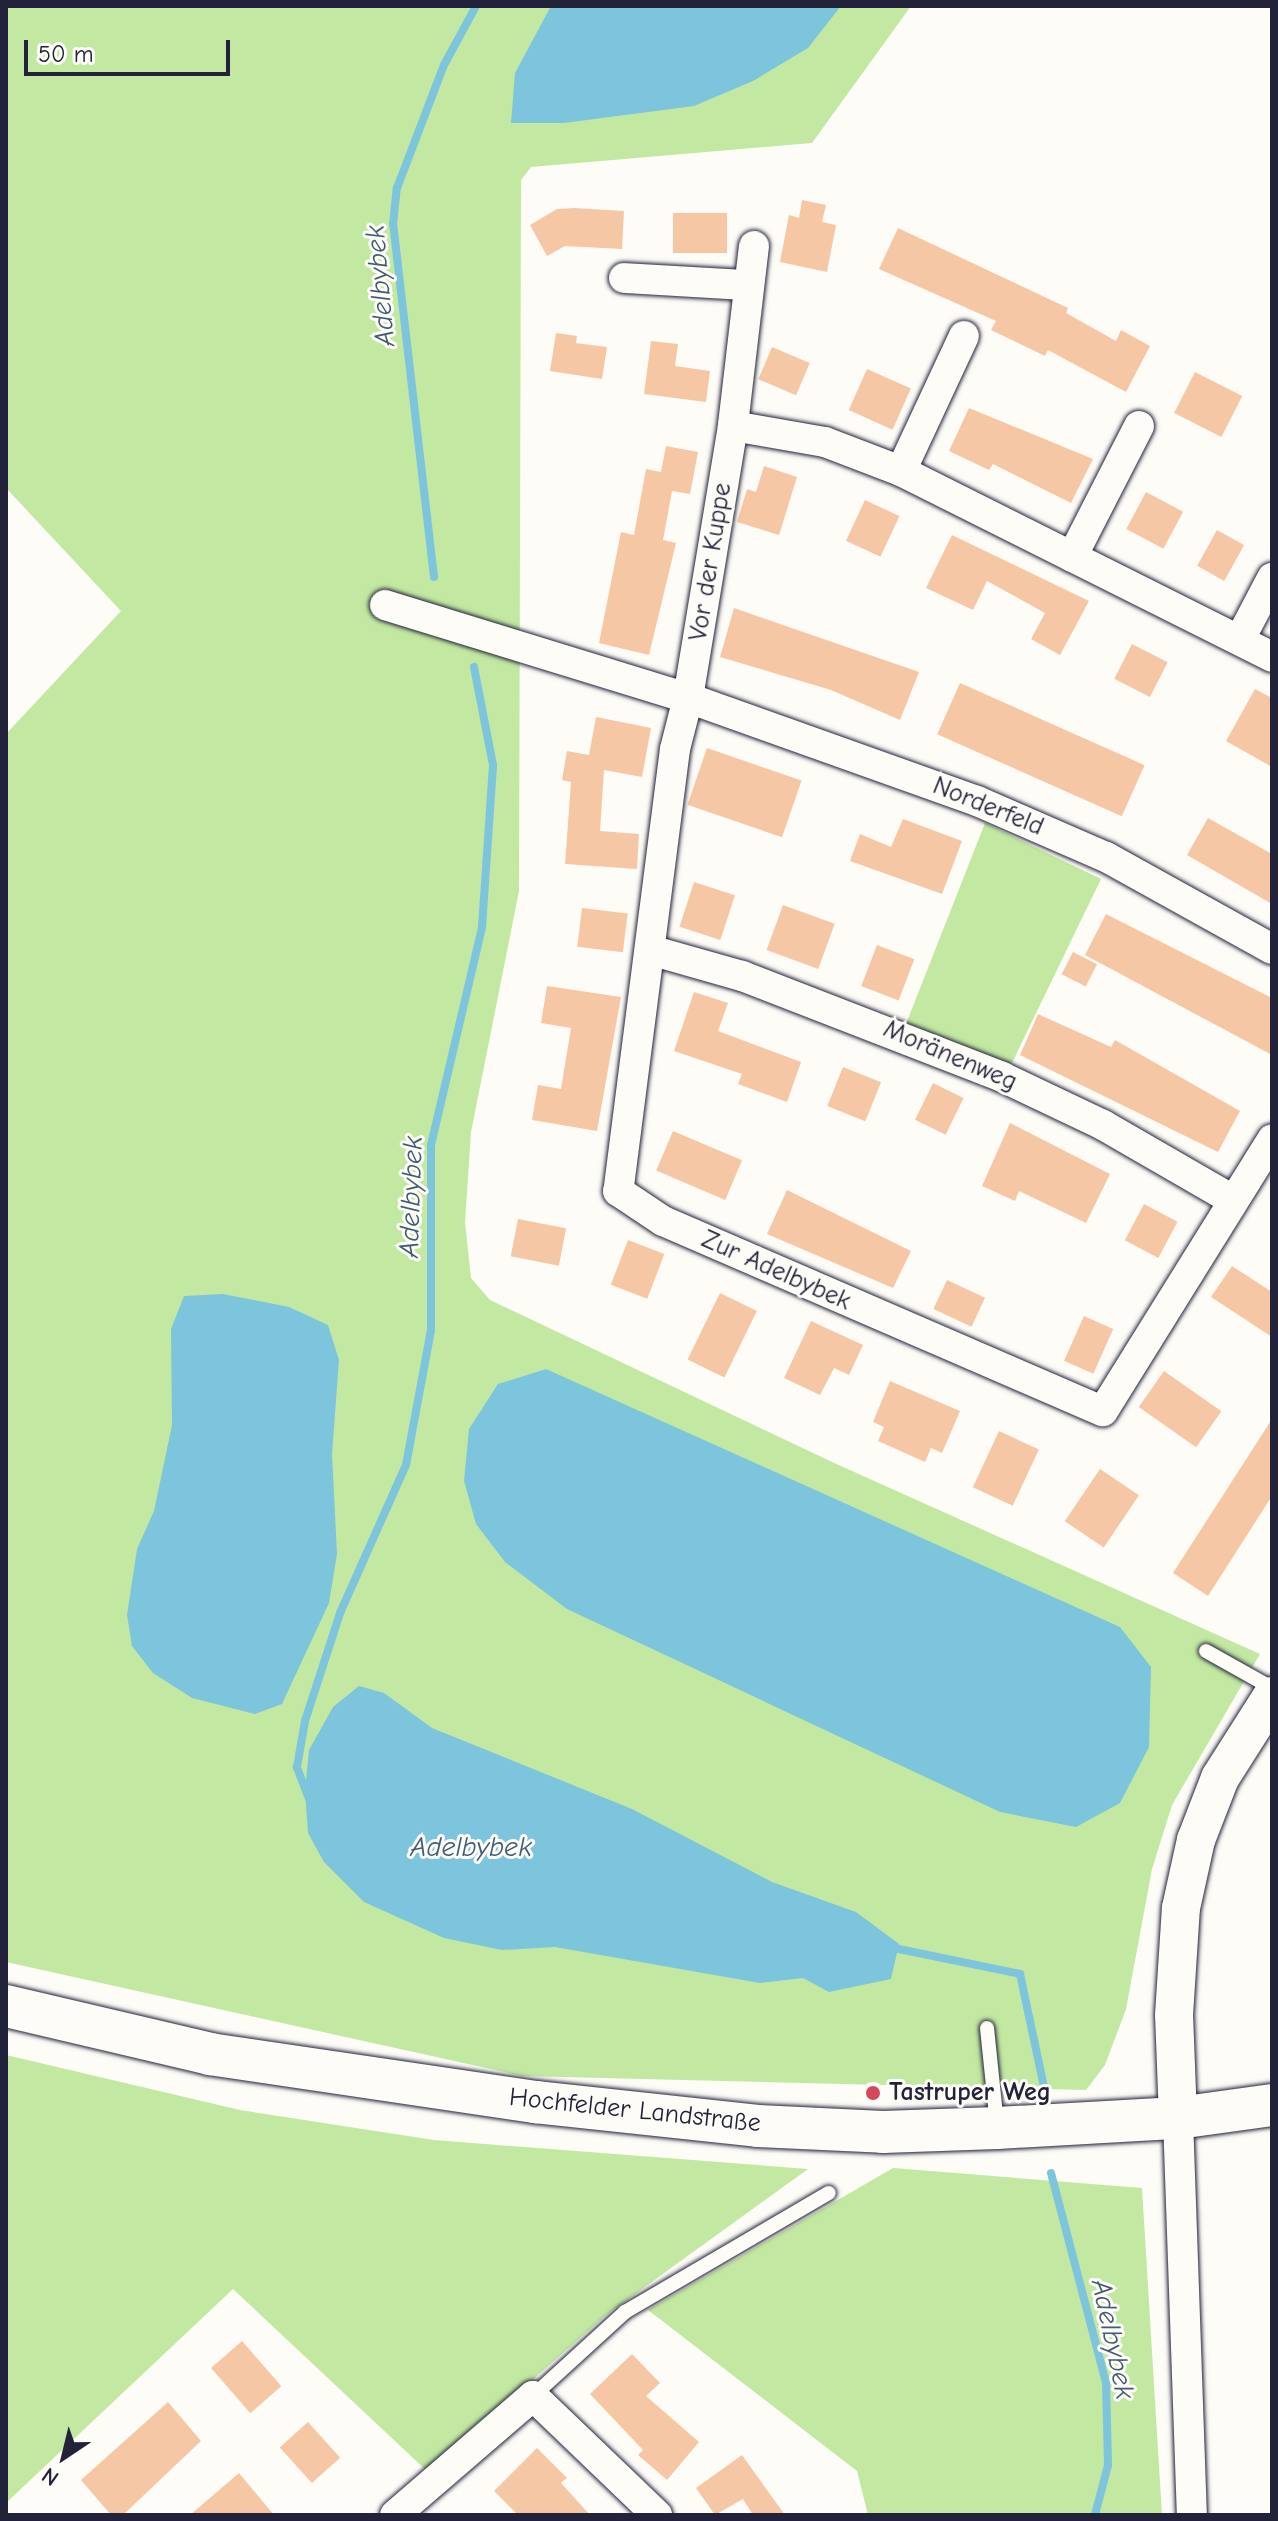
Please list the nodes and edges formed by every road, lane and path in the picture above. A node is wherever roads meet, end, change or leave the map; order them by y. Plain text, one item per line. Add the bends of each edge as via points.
1 (754, 246) dead end
2 (624, 278) dead end
3 (747, 285) junction
4 (964, 336) dead end
5 (733, 426) junction
6 (1139, 426) dead end
7 (901, 471) junction
8 (1072, 557) junction
9 (1272, 578) edge
10 (385, 605) dead end
11 (1240, 639) junction
12 (1272, 657) edge
13 (688, 698) junction
14 (1272, 949) edge
15 (650, 950) junction
16 (1272, 1139) edge
17 (1233, 1200) junction
18 (1206, 1651) dead end
19 (1272, 1688) edge
20 (1272, 1696) edge
21 (6, 2006) edge
22 (987, 2028) dead end
23 (1272, 2105) edge
24 (1178, 2118) junction
25 (997, 2128) junction
26 (829, 2193) dead end
27 (533, 2396) junction
28 (395, 2515) edge
29 (657, 2515) edge
30 (1192, 2515) edge

1 - 3 street, Vor der Kuppe
2 - 3 street
3 - 5 street, Vor der Kuppe
4 - 7 street
5 - 7 street via 825,442
5 - 13 street, Vor der Kuppe
6 - 8 street
7 - 8 street
8 - 11 street
9 - 11 street
10 - 13 street, Norderfeld
11 - 12 street
13 - 14 street, Norderfeld via 977,801 1106,857
13 - 15 street, Zur Adelbybek via 675,749
15 - 17 street, Moränenweg via 830,1007 1002,1077 1103,1125
15 - 17 street, Zur Adelbybek via 618,1191 663,1221 911,1330 1103,1411
16 - 17 street, Zur Adelbybek
18 - 19 lane
20 - 24 street via 1220,1778 1190,1867 1181,1908 1174,2015
21 - 25 main road, Hochfelder Landstraße via 210,2054 535,2102 758,2126 883,2132
22 - 25 lane
23 - 24 main road, Hochfelder Landstraße
24 - 25 main road, Hochfelder Landstraße
24 - 30 street
26 - 27 lane via 625,2312
27 - 28 street
27 - 29 street

